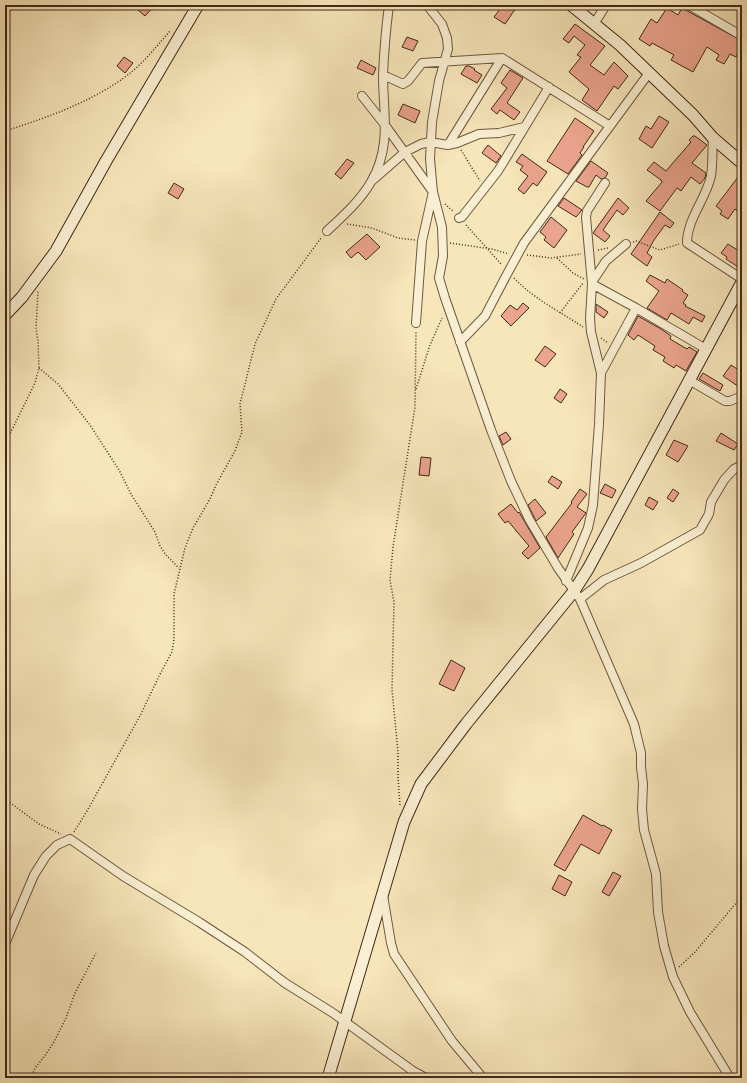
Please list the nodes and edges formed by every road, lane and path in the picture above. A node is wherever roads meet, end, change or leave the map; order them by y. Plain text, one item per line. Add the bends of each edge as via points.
1 (198, 5) edge
2 (389, 5) edge
3 (426, 5) edge
4 (571, 5) edge
5 (606, 5) edge
6 (689, 5) edge
7 (594, 24) junction
8 (174, 27) dead end
9 (742, 36) edge
10 (502, 58) junction
11 (445, 61) junction
12 (649, 73) junction
13 (383, 75) junction
14 (549, 87) junction
15 (362, 96) dead end
16 (385, 125) junction
17 (610, 126) junction
18 (524, 127) junction
19 (5, 131) edge
20 (713, 138) junction
21 (430, 142) junction
22 (457, 143) junction
23 (448, 145) junction
24 (405, 152) junction
25 (742, 163) edge
26 (371, 181) junction
27 (605, 183) dead end
28 (484, 188) junction
29 (433, 192) junction
30 (459, 218) junction
31 (334, 224) junction
32 (327, 231) joint
33 (422, 241) junction
34 (442, 242) junction
35 (686, 243) junction
36 (626, 244) junction
37 (488, 249) junction
38 (589, 252) junction
39 (517, 256) junction
40 (556, 257) junction
41 (508, 272) junction
42 (39, 274) junction
43 (590, 280) junction
44 (742, 280) edge
45 (636, 308) junction
46 (560, 312) junction
47 (5, 316) edge
48 (443, 317) dead end
49 (416, 323) joint
50 (591, 332) junction
51 (460, 342) junction
52 (615, 347) junction
53 (706, 348) junction
54 (39, 368) junction
55 (601, 373) junction
56 (689, 380) junction
57 (415, 391) junction
58 (742, 396) edge
59 (5, 444) edge
60 (742, 466) edge
61 (180, 568) junction
62 (566, 581) junction
63 (577, 595) junction
64 (5, 799) edge
65 (401, 806) dead end
66 (70, 839) junction
67 (383, 894) junction
68 (742, 896) edge
69 (5, 944) edge
70 (96, 953) dead end
71 (673, 977) junction
72 (345, 1022) junction
73 (31, 1078) edge
74 (328, 1078) edge
75 (426, 1078) edge
76 (483, 1078) edge
77 (730, 1078) edge

1 - 42 street via 56,251
2 - 13 street
3 - 11 street via 442,24 447,38
4 - 7 street
5 - 7 street
6 - 9 street
7 - 12 street
8 - 19 path via 126,76 103,91 79,104
10 - 11 street
10 - 14 street
10 - 23 street
11 - 13 street via 422,63 403,84
11 - 21 street via 438,81
12 - 17 street
12 - 20 street
13 - 16 street
14 - 17 street
14 - 18 street
15 - 16 street
16 - 24 street
16 - 26 street via 382,155
17 - 39 street
18 - 22 street via 499,133 479,134
18 - 28 street
20 - 25 street
20 - 35 street via 711,176 689,226
21 - 23 street
21 - 24 street
21 - 29 street
22 - 23 street
22 - 28 path
24 - 26 street
24 - 29 street
26 - 31 street via 358,201
27 - 38 street via 587,210
28 - 30 street
29 - 30 path
29 - 33 street
29 - 34 street via 442,227
30 - 37 path
31 - 32 street
31 - 33 path via 372,228 398,238
32 - 61 path via 276,299 262,327 255,344 240,404 242,432 227,467 194,528
33 - 49 street
34 - 37 path
34 - 51 street via 443,256 439,278
35 - 36 path via 660,250 636,241
35 - 44 street
36 - 38 path
36 - 43 street via 606,261
37 - 39 path
37 - 41 path
38 - 40 path
38 - 43 street
39 - 40 path
39 - 41 street
40 - 43 path via 573,273
41 - 46 path via 542,302
41 - 51 street via 485,316
42 - 47 street
42 - 54 path via 36,328
43 - 45 street
43 - 46 path
43 - 50 street
44 - 53 street
45 - 52 street
45 - 53 street
46 - 50 path
48 - 57 path via 430,345
49 - 57 path
50 - 52 path
50 - 55 street
51 - 62 street via 511,481
52 - 55 street
53 - 56 street
54 - 59 path via 35,383
54 - 61 path via 58,384 90,424 155,532 160,546
55 - 62 street via 593,505 588,528
56 - 58 street via 725,400 730,401
56 - 63 street via 588,569
57 - 65 path via 415,407 392,547 390,580 394,602 392,690
60 - 63 street via 734,469 724,480 711,502 709,514 700,530
61 - 66 path via 174,594 172,652 88,811
62 - 63 street
63 - 67 street via 466,724 421,784 404,822
63 - 71 street via 638,738 641,753 644,830 656,874 658,912
64 - 66 path via 39,824
66 - 69 street via 57,845 46,856 34,875
66 - 72 street via 123,876 245,952 285,983
67 - 72 street
67 - 76 street via 394,954 452,1041
68 - 71 path via 695,952 681,964
70 - 73 path via 75,993 66,1018
71 - 77 street via 690,1012
72 - 74 street
72 - 75 street

